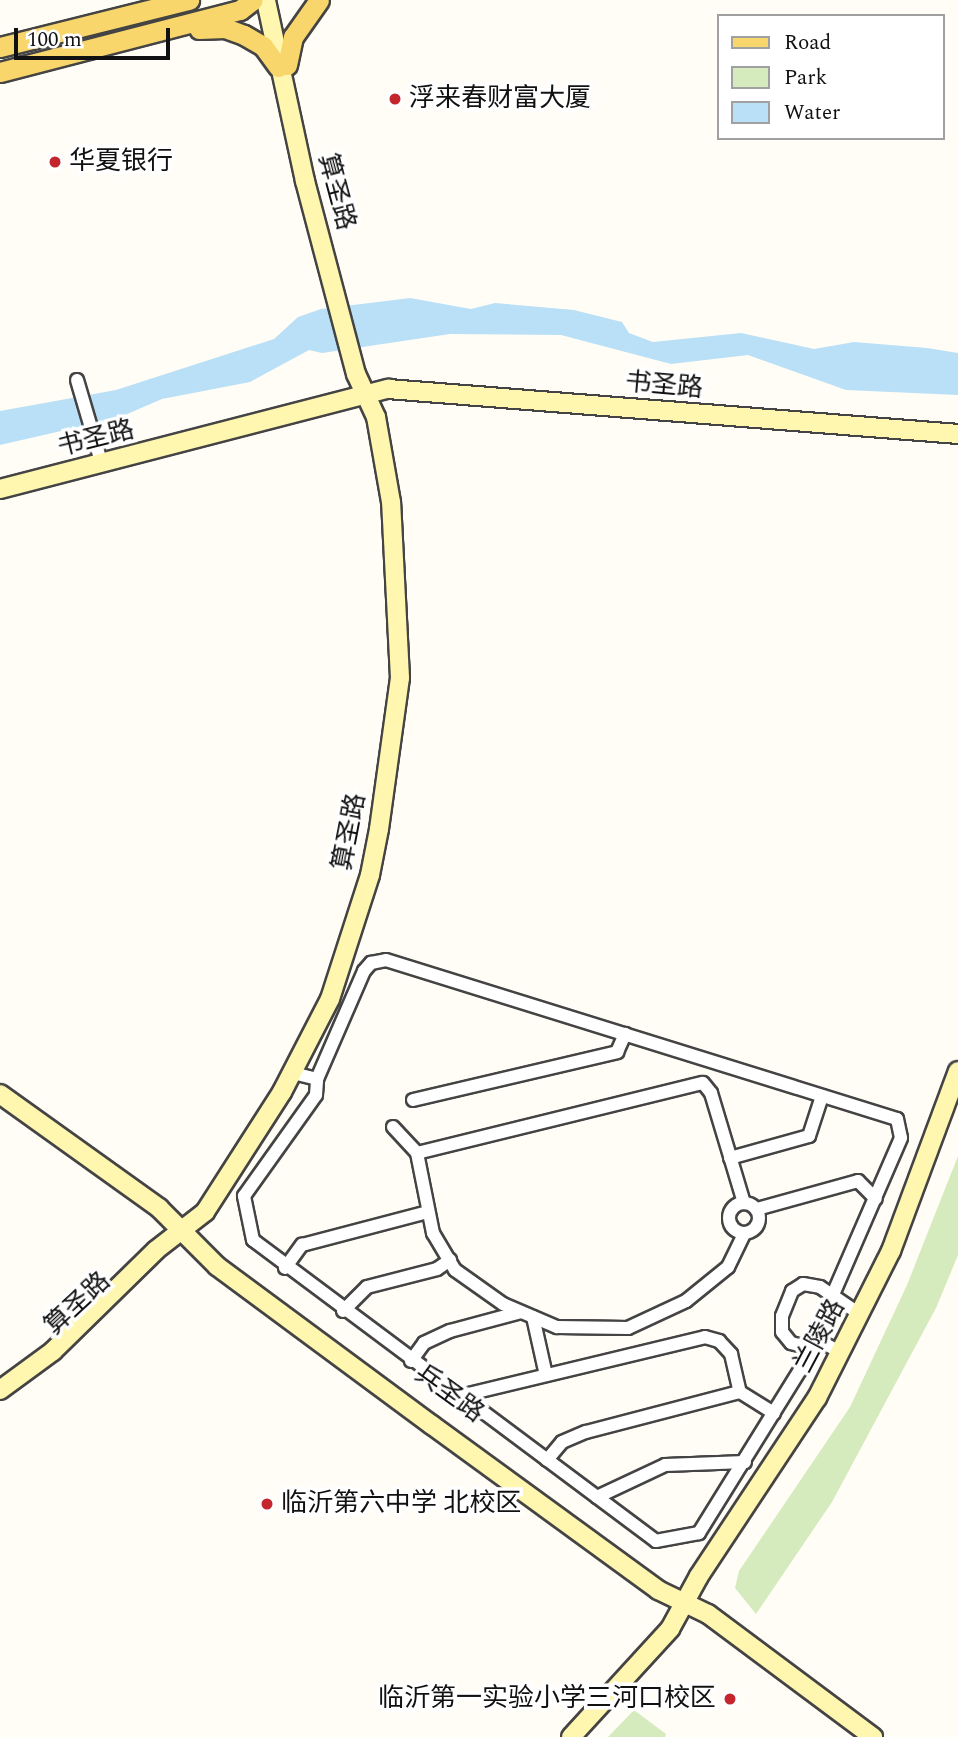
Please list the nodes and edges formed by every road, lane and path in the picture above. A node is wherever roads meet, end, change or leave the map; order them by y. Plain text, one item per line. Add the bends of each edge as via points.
1 (156, 0) edge
2 (189, 0) edge
3 (253, 0) edge
4 (267, 0) edge
5 (319, 0) edge
6 (136, 13) junction
7 (149, 34) junction
8 (0, 47) edge
9 (283, 66) junction
10 (0, 72) edge
11 (78, 383) dead end
12 (367, 394) junction
13 (958, 434) edge
14 (958, 441) edge
15 (100, 458) junction
16 (0, 481) edge
17 (0, 489) edge
18 (625, 1034) junction
19 (958, 1070) edge
20 (293, 1073) junction
21 (317, 1079) junction
22 (958, 1087) edge
23 (0, 1094) edge
24 (822, 1096) junction
25 (413, 1100) dead end
26 (0, 1105) edge
27 (393, 1127) dead end
28 (417, 1153) junction
29 (730, 1158) junction
30 (876, 1199) junction
31 (744, 1203) junction
32 (757, 1209) junction
33 (428, 1212) junction
34 (180, 1231) junction
35 (744, 1234) junction
36 (450, 1260) junction
37 (285, 1268) junction
38 (833, 1297) junction
39 (343, 1311) junction
40 (527, 1315) junction
41 (861, 1315) junction
42 (814, 1338) junction
43 (842, 1353) junction
44 (411, 1361) junction
45 (546, 1375) junction
46 (0, 1390) edge
47 (740, 1392) junction
48 (460, 1396) junction
49 (0, 1402) edge
50 (774, 1413) junction
51 (547, 1460) junction
52 (745, 1462) junction
53 (597, 1497) junction
54 (684, 1603) junction
55 (557, 1737) edge
56 (571, 1737) edge
57 (858, 1737) edge
58 (873, 1737) edge

1 - 6 main road
2 - 6 main road
3 - 7 main road via 240,10
4 - 9 main road, 算圣路
5 - 9 main road via 293,37
6 - 8 main road
7 - 9 main road via 225,28 263,46
7 - 10 main road
9 - 12 main road, 算圣路
11 - 15 street
12 - 13 main road, 书圣路 via 388,389
12 - 14 main road, 书圣路
12 - 15 main road, 书圣路 via 346,393
12 - 17 main road, 书圣路
12 - 20 main road, 算圣路 via 376,418 397,552 400,678 370,875 330,999
12 - 34 main road, 算圣路 via 365,420 387,552 390,677 361,872 321,996 300,1038 234,1152
15 - 16 main road, 书圣路
18 - 21 street via 386,960 371,963 364,971
18 - 24 street
18 - 25 street via 617,1052
19 - 41 main road, 兰陵路 via 911,1199
20 - 21 street
20 - 34 main road, 算圣路 via 205,1212
21 - 37 street via 316,1095 244,1196 253,1240
22 - 54 main road, 兰陵路 via 938,1158 905,1242 841,1377 718,1569
23 - 34 main road, 兵圣路 via 159,1208
24 - 29 street via 809,1136
24 - 30 street via 897,1119 901,1138
26 - 34 main road, 兵圣路
27 - 28 street
28 - 29 street via 703,1083 711,1093
28 - 33 street
29 - 31 street
30 - 32 street via 858,1181
30 - 38 street
31 - 32 street
31 - 35 street via 734,1207 729,1217 732,1228
32 - 35 street via 758,1225
33 - 36 street via 433,1233
33 - 37 street via 302,1245
34 - 46 main road, 算圣路 via 52,1351
34 - 49 main road, 算圣路 via 138,1283 59,1358
34 - 54 main road, 兵圣路 via 206,1245 665,1580
35 - 40 street via 728,1267 686,1301 628,1328 557,1327
36 - 39 street via 436,1269 367,1287
36 - 40 street via 455,1270
37 - 39 street
38 - 41 street
38 - 42 street
38 - 42 street via 820,1287 803,1284 792,1291 782,1316 782,1332 791,1343 803,1346
39 - 44 street
40 - 44 street via 450,1331 424,1343
40 - 45 street
41 - 43 main road, 兰陵路
42 - 43 street
42 - 50 street
43 - 54 main road, 兰陵路 via 786,1450
44 - 48 street
45 - 47 street via 705,1337 719,1341 731,1354
45 - 48 street
47 - 50 street
47 - 51 street via 586,1432 562,1442
48 - 51 street
50 - 52 street
51 - 53 street
52 - 53 street via 665,1465
52 - 53 street via 699,1533 656,1541
54 - 55 main road, 兰陵路
54 - 56 main road, 兰陵路 via 670,1629
54 - 57 main road, 兵圣路
54 - 58 main road, 兵圣路 via 708,1614

